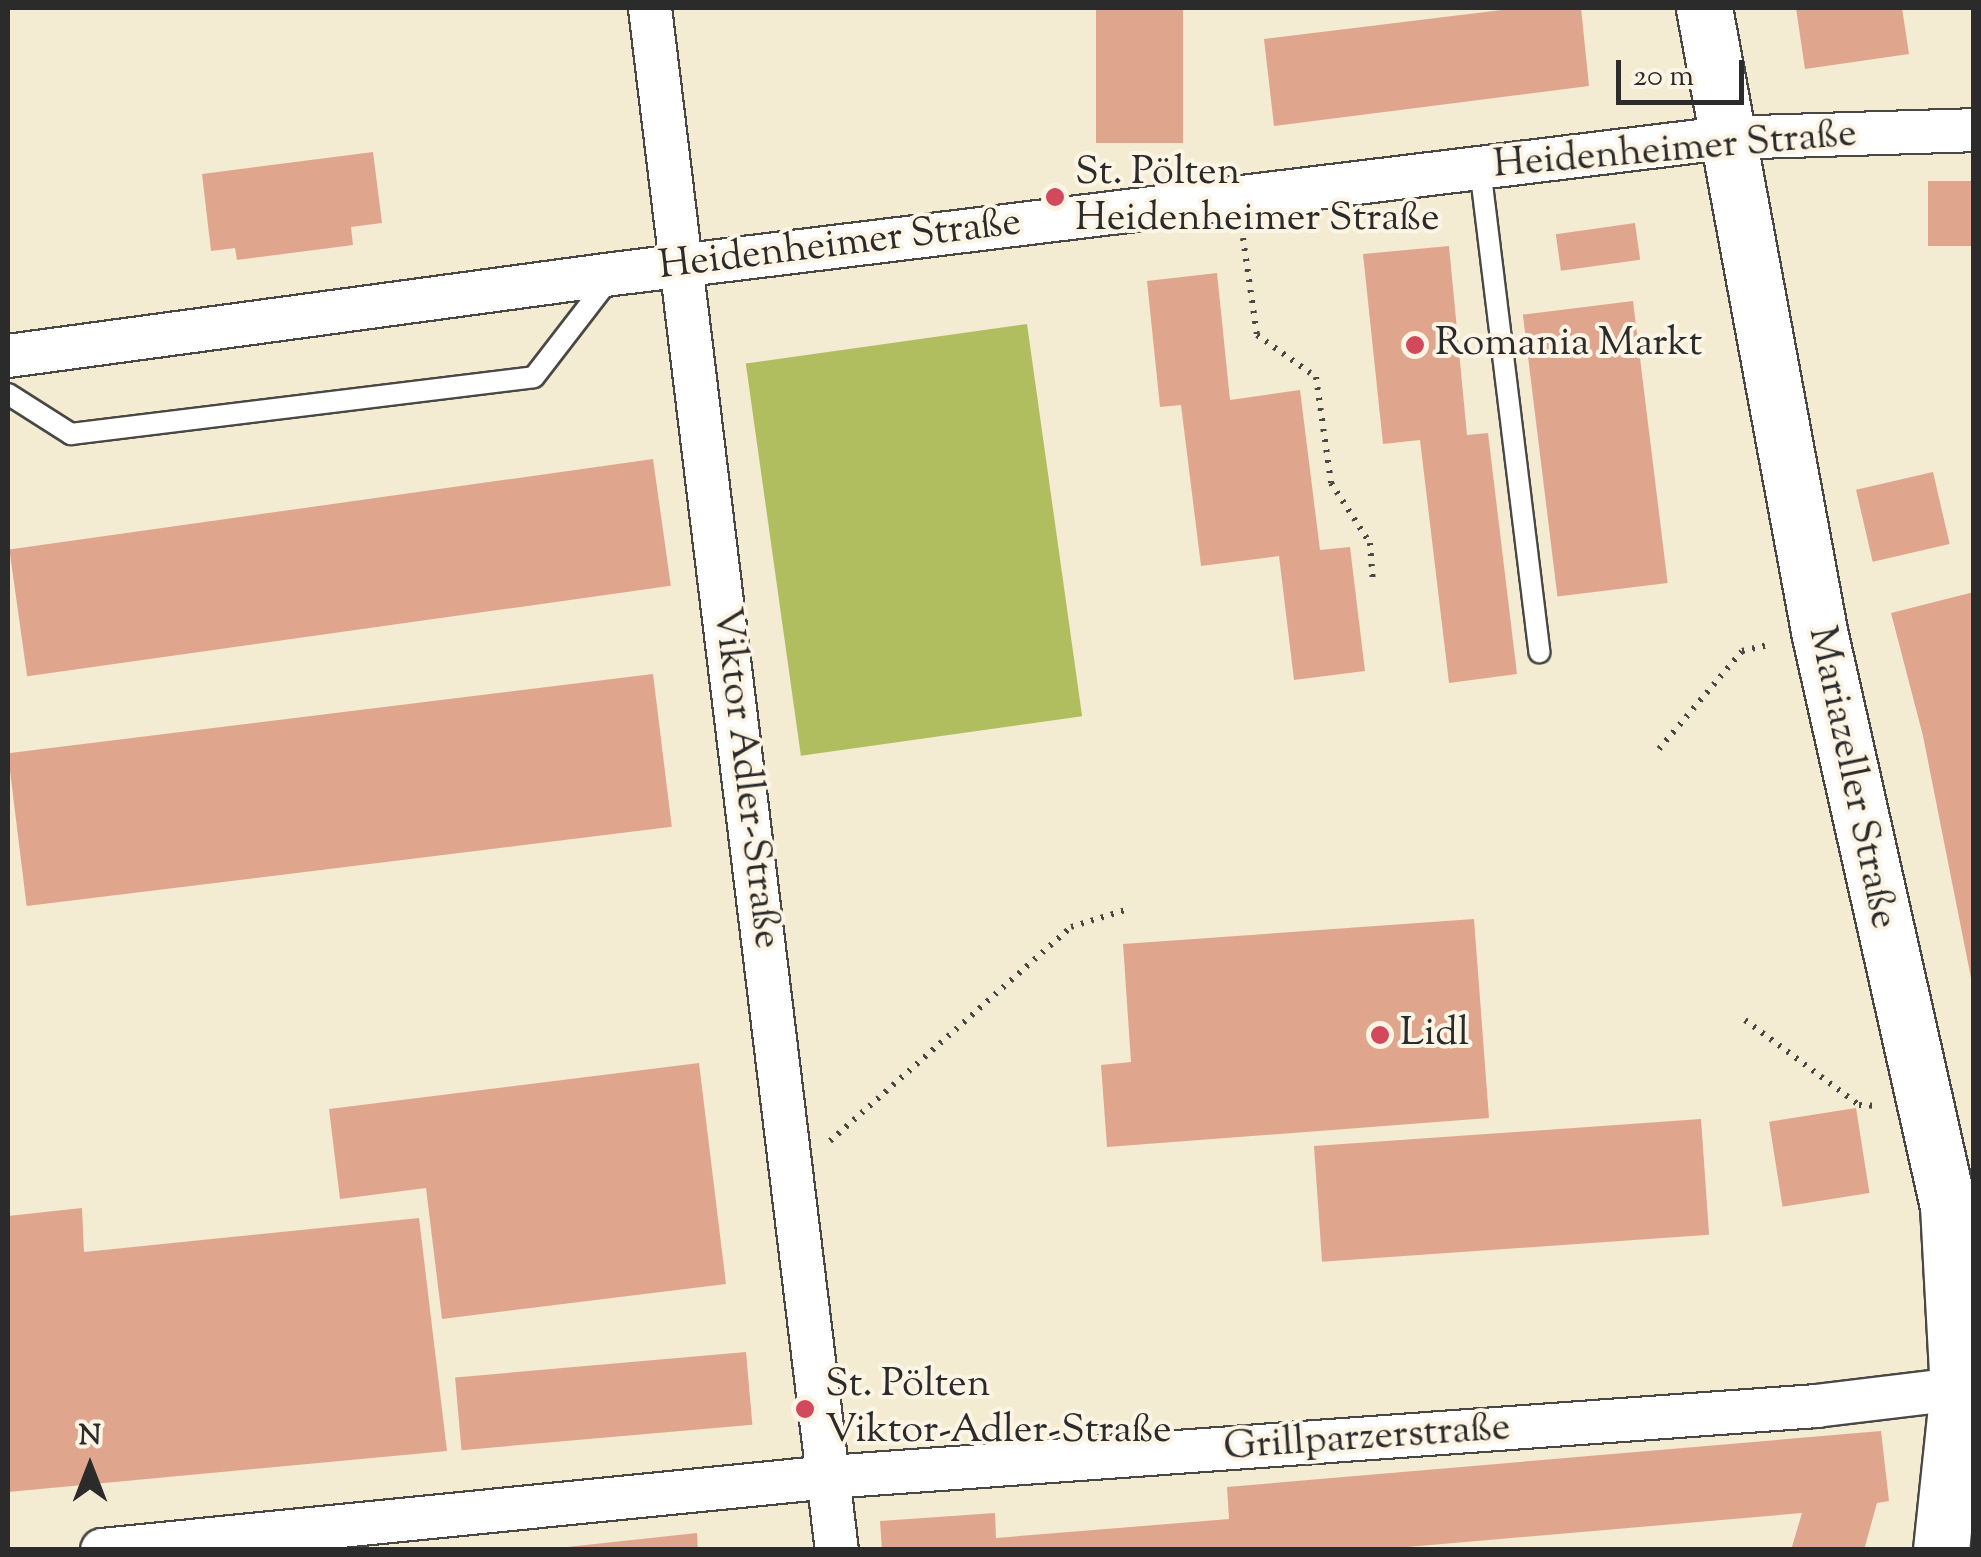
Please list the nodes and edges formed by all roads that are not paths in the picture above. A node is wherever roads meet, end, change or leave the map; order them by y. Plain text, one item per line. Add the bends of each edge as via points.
1 (650, 8) edge
2 (1704, 8) edge
3 (1974, 130) edge
4 (1724, 138) junction
5 (1480, 168) junction
6 (682, 265) junction
7 (612, 274) junction
8 (8, 356) edge
9 (8, 394) edge
10 (1538, 652) dead end
11 (1966, 1388) edge
12 (829, 1477) junction
13 (102, 1550) edge
14 (837, 1550) edge
15 (1941, 1550) edge

1 - 6 street, Viktor Adler-Straße
2 - 4 main road, Mariazeller Straße
3 - 4 street, Heidenheimer Straße
4 - 5 street, Heidenheimer Straße
4 - 11 main road, Mariazeller Straße via 1819,631 1954,1250
5 - 6 street, Heidenheimer Straße
5 - 10 lane
6 - 7 street, Heidenheimer Straße
6 - 12 street, Viktor Adler-Straße
7 - 8 street, Heidenheimer Straße
7 - 9 lane via 534,377 70,434
11 - 12 street, Grillparzerstraße via 1816,1406
11 - 15 main road, Mariazeller Straße
12 - 13 street, Grillparzerstraße
12 - 14 street, Viktor Adler-Straße

